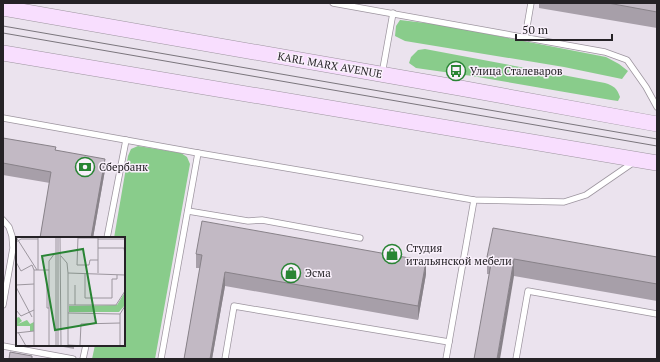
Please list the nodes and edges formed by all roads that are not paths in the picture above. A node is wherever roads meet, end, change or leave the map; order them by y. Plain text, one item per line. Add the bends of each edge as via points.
1 (333, 3) edge
2 (531, 3) edge
3 (3, 8) edge
4 (393, 13) junction
5 (525, 38) junction
6 (3, 53) edge
7 (382, 74) junction
8 (657, 107) edge
9 (3, 118) edge
10 (657, 124) edge
11 (126, 140) junction
12 (198, 153) junction
13 (638, 160) junction
14 (657, 163) edge
15 (474, 200) junction
16 (188, 211) junction
17 (3, 220) edge
18 (107, 237) edge
19 (360, 238) dead end
20 (3, 306) edge
21 (657, 314) edge
22 (449, 342) junction
23 (3, 346) edge
24 (86, 346) edge
25 (73, 359) edge
26 (83, 359) edge
27 (161, 359) edge
28 (225, 359) edge
29 (446, 359) edge
30 (516, 359) edge

1 - 4 lane
2 - 5 lane
3 - 7 main road, KARL MARX AVENUE
4 - 5 lane
4 - 7 lane
5 - 8 lane via 605,52 626,60
6 - 13 main road
7 - 10 main road, KARL MARX AVENUE
9 - 11 lane
11 - 12 lane
11 - 18 lane
12 - 15 lane
12 - 16 lane
13 - 14 main road
13 - 15 lane via 586,195 564,202
15 - 22 lane
16 - 19 lane via 248,221 262,220
16 - 27 lane
17 - 20 lane via 9,227 13,248
21 - 30 lane via 528,291
22 - 28 lane via 234,306
22 - 29 lane
23 - 25 lane
24 - 26 lane

